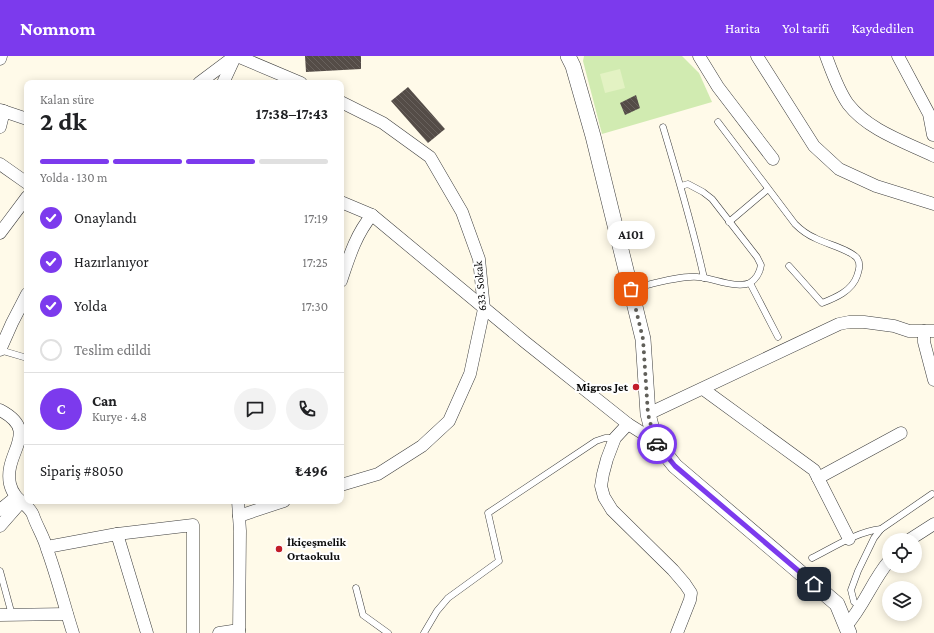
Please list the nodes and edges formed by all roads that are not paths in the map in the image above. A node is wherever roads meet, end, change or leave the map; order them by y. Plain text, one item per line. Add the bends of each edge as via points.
1 (1, 56) edge
2 (236, 56) edge
3 (568, 56) edge
4 (699, 56) edge
5 (757, 56) edge
6 (826, 56) edge
7 (898, 56) edge
8 (0, 59) edge
9 (203, 80) edge
10 (224, 80) edge
11 (294, 80) edge
12 (344, 104) edge
13 (2, 111) edge
14 (24, 118) edge
15 (718, 122) dead end
16 (0, 127) edge
17 (663, 127) dead end
18 (933, 135) dead end
19 (934, 156) edge
20 (773, 159) dead end
21 (0, 164) edge
22 (24, 181) edge
23 (681, 186) junction
24 (768, 189) junction
25 (24, 201) edge
26 (344, 203) edge
27 (934, 204) edge
28 (372, 215) junction
29 (729, 222) junction
30 (0, 233) edge
31 (789, 266) dead end
32 (344, 272) edge
33 (704, 278) junction
34 (750, 283) junction
35 (631, 289) junction
36 (24, 300) edge
37 (484, 309) junction
38 (929, 331) edge
39 (778, 337) dead end
40 (0, 350) edge
41 (24, 357) edge
42 (934, 380) edge
43 (703, 389) junction
44 (0, 410) edge
45 (648, 414) junction
46 (628, 424) junction
47 (901, 433) dead end
48 (615, 438) junction
49 (655, 441) junction
50 (818, 478) junction
51 (344, 484) edge
52 (932, 494) dead end
53 (19, 500) junction
54 (238, 504) edge
55 (275, 504) edge
56 (0, 510) edge
57 (239, 516) junction
58 (934, 524) edge
59 (0, 526) edge
60 (881, 529) junction
61 (920, 533) edge
62 (117, 534) junction
63 (849, 539) junction
64 (47, 547) junction
65 (812, 558) dead end
66 (882, 569) edge
67 (0, 571) edge
68 (356, 588) dead end
69 (861, 606) junction
70 (67, 614) junction
71 (6, 615) edge
72 (847, 629) edge
73 (239, 631) edge
74 (73, 633) edge
75 (147, 633) edge
76 (193, 633) edge
77 (219, 633) edge
78 (388, 633) edge
79 (424, 633) edge
80 (677, 633) edge

1 - 8 street
2 - 9 street
2 - 10 street
2 - 11 street
3 - 35 street via 593,136
4 - 20 street via 718,87
5 - 27 street via 814,146 839,169 876,186
6 - 19 street via 847,103 860,116 876,128
7 - 18 street via 929,114
12 - 37 street, 633. Sokak via 383,123 430,157 462,212 479,259
13 - 14 street
13 - 16 street
15 - 24 lane
17 - 23 lane
21 - 22 street
23 - 29 lane via 688,184 712,199
23 - 33 lane
24 - 29 lane
24 - 31 lane via 802,230 853,255 860,266 857,278 847,290 822,303
25 - 30 street
26 - 28 street
28 - 32 street via 364,224 352,248
28 - 37 street
29 - 34 lane via 762,265 760,272
33 - 34 lane via 739,285
33 - 35 lane via 687,277
34 - 39 lane
35 - 45 street via 643,339
36 - 40 street
37 - 46 street
37 - 51 street, 633. Sokak via 470,374 449,421 422,446 378,474
38 - 42 street via 924,342
38 - 43 street via 909,331 864,322 840,324
40 - 41 lane
43 - 45 street
43 - 50 street via 814,470
44 - 53 street via 12,417 20,428 10,473 11,485
45 - 49 street
46 - 48 street
46 - 49 street
47 - 50 street
48 - 79 lane via 596,441 488,513 499,561 448,598
48 - 80 street via 603,474 601,486 604,497 612,510 673,570 691,593
49 - 72 street via 675,466 837,604
50 - 63 street
52 - 60 lane
53 - 56 street
53 - 59 street
53 - 64 street via 33,514
54 - 57 street
55 - 57 street
57 - 73 street
58 - 61 street
60 - 63 lane via 869,530
60 - 69 lane via 874,538 851,590 854,602
62 - 64 street
62 - 75 street
62 - 76 street via 193,525
63 - 65 lane
64 - 70 street
66 - 69 street
67 - 71 lane
68 - 78 lane via 363,615
69 - 72 street
70 - 71 street
70 - 74 street
73 - 77 street

